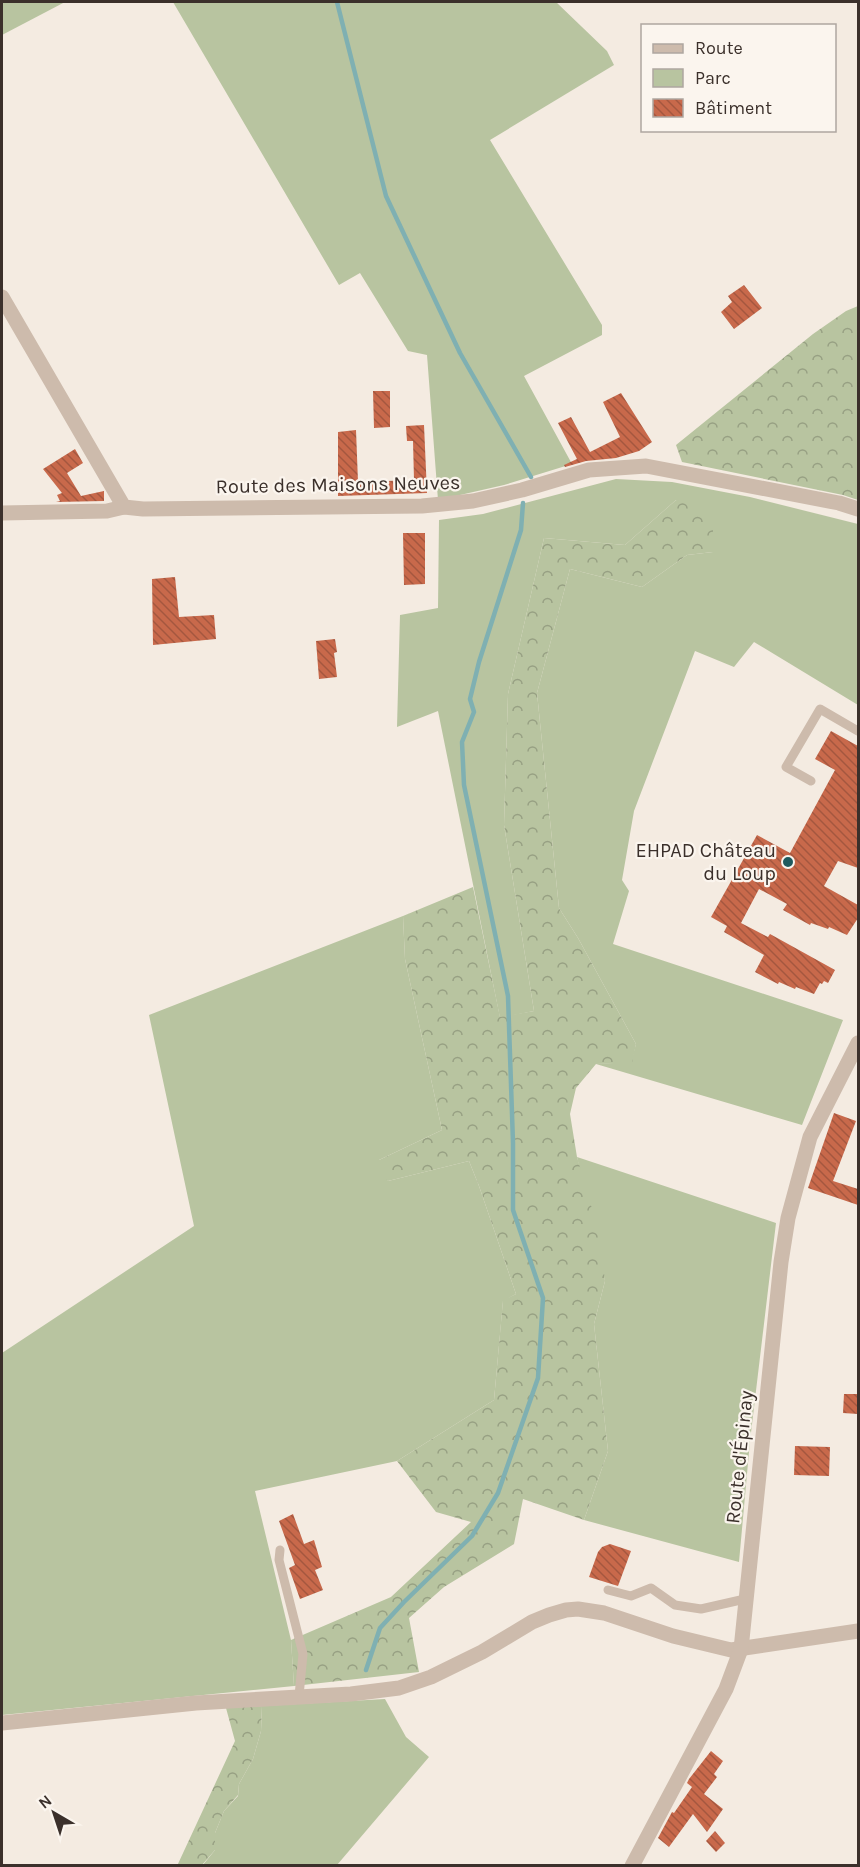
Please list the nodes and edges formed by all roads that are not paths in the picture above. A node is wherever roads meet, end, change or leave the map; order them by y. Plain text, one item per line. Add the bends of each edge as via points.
1 (2, 297) edge
2 (124, 507) junction
3 (858, 509) edge
4 (2, 513) edge
5 (858, 731) edge
6 (812, 781) dead end
7 (858, 1043) edge
8 (279, 1550) dead end
9 (608, 1590) dead end
10 (745, 1599) junction
11 (858, 1631) edge
12 (741, 1650) junction
13 (298, 1696) junction
14 (2, 1723) edge
15 (632, 1866) edge

1 - 2 street
2 - 3 street, Route des Maisons Neuves via 422,506 473,501 589,470 646,466
2 - 4 street, Route des Maisons Neuves via 107,511
5 - 6 lane via 819,709 786,767
7 - 10 street, Route d'Épinay via 810,1137 788,1218
8 - 13 lane via 303,1654
9 - 10 lane via 631,1596 651,1588 675,1605 702,1609
10 - 12 street, Route d'Épinay
11 - 12 street
12 - 13 street via 706,1646 604,1613 566,1610 532,1622 482,1652 416,1683 375,1692
12 - 15 street, Route d'Épinay via 726,1689
13 - 14 street

